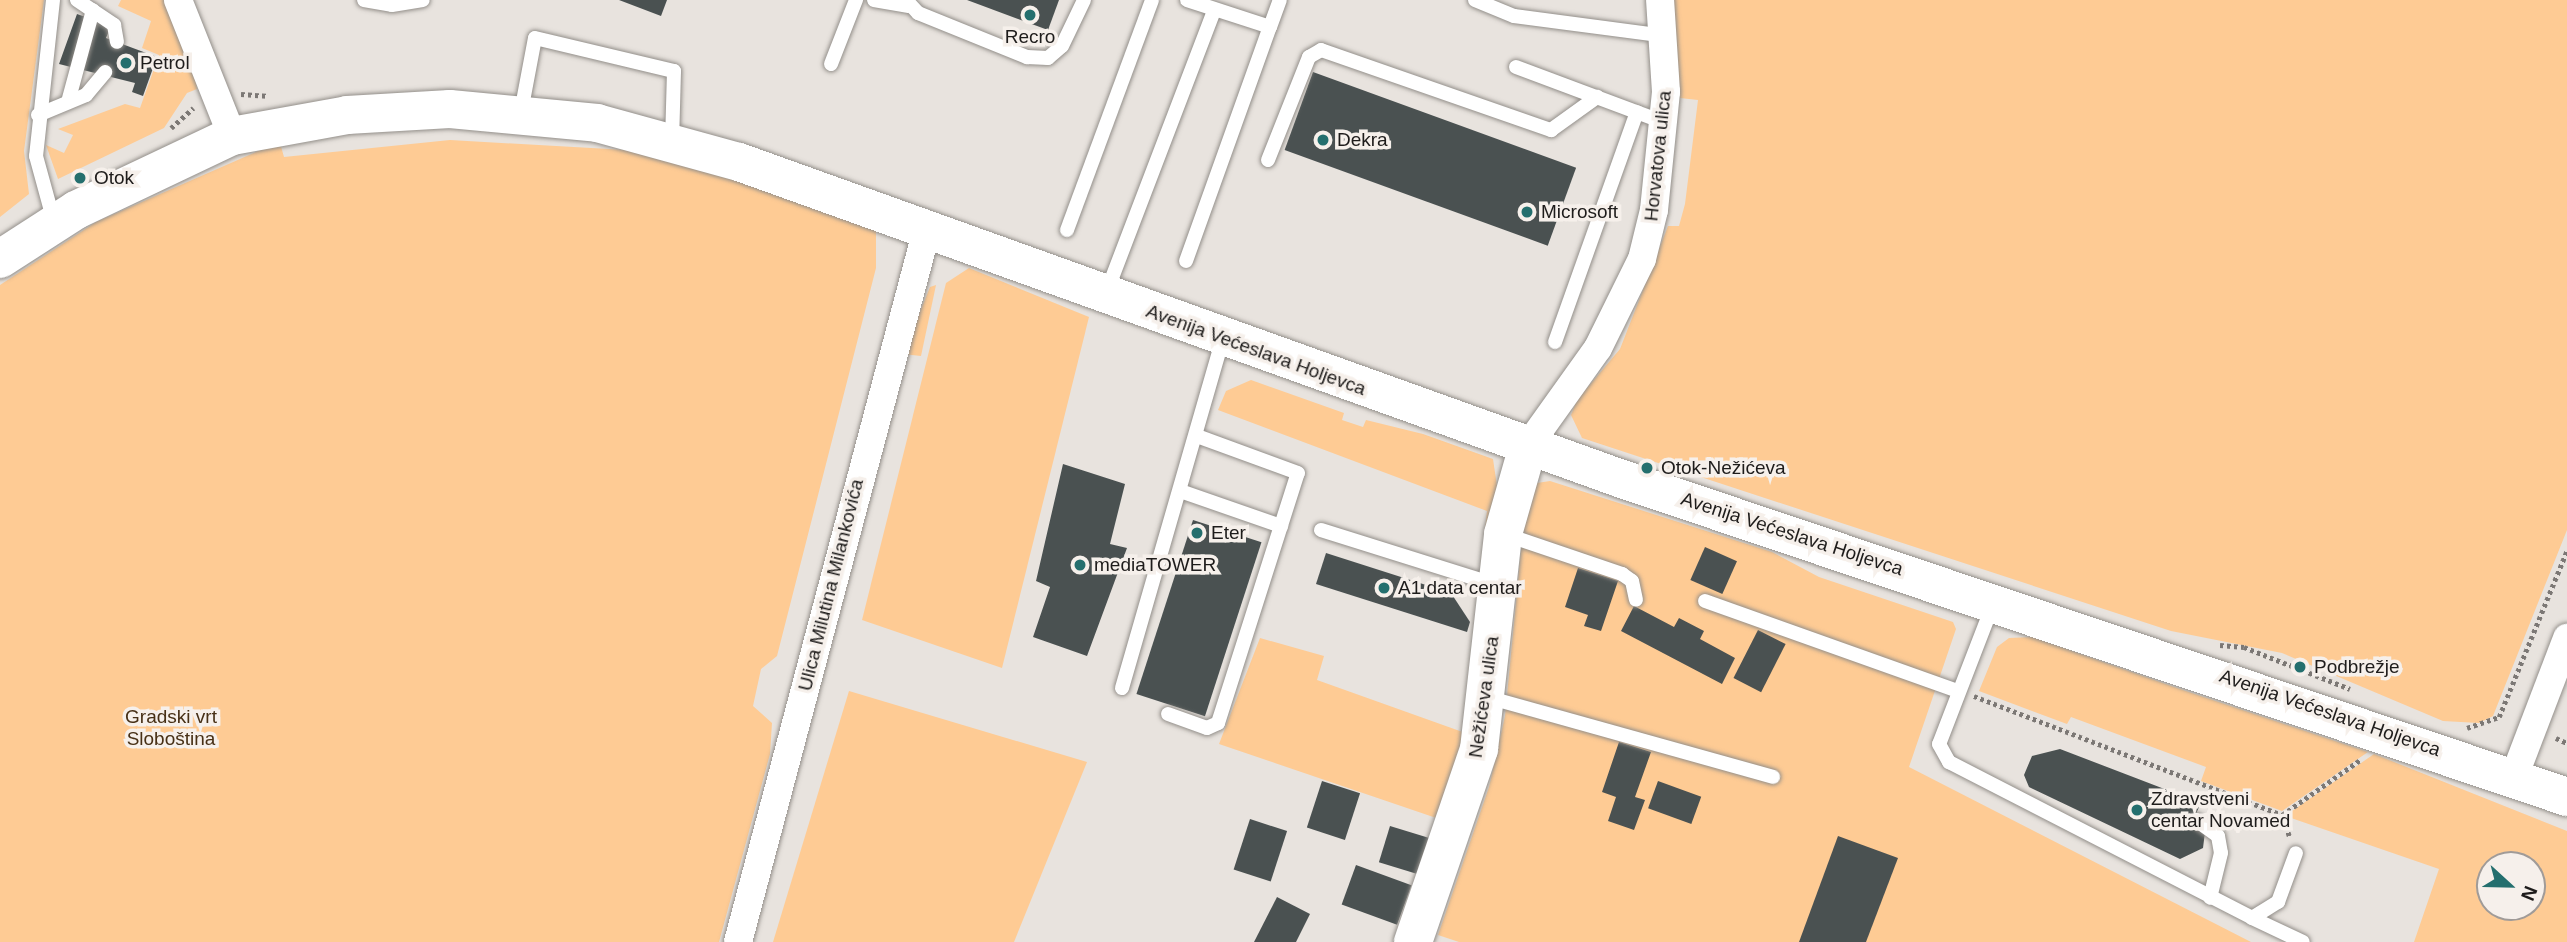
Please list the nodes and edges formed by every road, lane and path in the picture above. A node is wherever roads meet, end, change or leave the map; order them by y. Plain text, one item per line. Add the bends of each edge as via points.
1 (53, 0) edge
2 (77, 0) edge
3 (178, 0) edge
4 (364, 0) edge
5 (423, 0) edge
6 (856, 0) edge
7 (874, 0) edge
8 (1084, 0) edge
9 (1152, 0) edge
10 (1187, 0) edge
11 (1280, 0) edge
12 (1475, 0) edge
13 (1660, 0) edge
14 (907, 3) edge
15 (93, 10) junction
16 (1214, 11) junction
17 (1270, 27) junction
18 (1666, 36) junction
19 (117, 42) dead end
20 (831, 64) dead end
21 (1516, 67) dead end
22 (105, 72) dead end
23 (1597, 97) junction
24 (68, 102) junction
25 (521, 112) junction
26 (1637, 112) junction
27 (38, 115) junction
28 (1663, 122) junction
29 (232, 136) junction
30 (672, 142) junction
31 (1268, 160) dead end
32 (54, 222) junction
33 (927, 229) junction
34 (1067, 230) dead end
35 (0, 258) edge
36 (1186, 261) dead end
37 (1105, 296) junction
38 (1223, 339) junction
39 (1555, 342) dead end
40 (1197, 436) junction
41 (1528, 446) junction
42 (1180, 491) junction
43 (1281, 526) junction
44 (1321, 530) dead end
45 (1503, 534) junction
46 (2567, 550) edge
47 (1497, 586) junction
48 (1636, 600) dead end
49 (1996, 600) junction
50 (1705, 601) dead end
51 (2567, 638) edge
52 (1122, 688) dead end
53 (1958, 691) junction
54 (1973, 696) dead end
55 (1487, 697) junction
56 (1168, 715) dead end
57 (2499, 718) junction
58 (2508, 721) dead end
59 (2474, 729) dead end
60 (2364, 758) dead end
61 (1773, 776) dead end
62 (2514, 777) junction
63 (2567, 797) edge
64 (2282, 815) junction
65 (2196, 820) dead end
66 (2296, 853) joint
67 (2210, 898) junction
68 (2252, 918) junction
69 (738, 942) edge
70 (1413, 942) edge
71 (2303, 942) edge

1 - 27 lane
2 - 15 lane
3 - 29 street
4 - 5 lane via 392,5
6 - 20 lane
7 - 14 lane
8 - 14 lane via 1062,46 1048,58 1027,57
9 - 34 lane
10 - 16 lane
11 - 17 lane
12 - 18 lane via 1514,16
13 - 18 street, Horvatova ulica
15 - 19 lane via 114,25
15 - 24 lane
16 - 17 lane
16 - 37 lane
17 - 36 lane
18 - 28 street, Horvatova ulica
21 - 23 lane
22 - 24 lane via 86,95
23 - 26 lane
23 - 31 lane via 1551,130 1321,50 1308,57
24 - 27 lane
25 - 29 street, Avenija Većeslava Holjevca via 347,115
25 - 30 street, Avenija Većeslava Holjevca
25 - 30 lane via 535,38 674,71
26 - 28 lane
26 - 39 lane
27 - 32 lane via 36,156
28 - 41 street, Horvatova ulica via 1654,210 1626,299
29 - 32 street, Avenija Većeslava Holjevca
30 - 33 street, Avenija Većeslava Holjevca
32 - 35 street, Avenija Većeslava Holjevca
33 - 37 street, Avenija Većeslava Holjevca
33 - 69 street, Ulica Milutina Milankovića
37 - 38 street, Avenija Većeslava Holjevca
38 - 40 lane
38 - 41 street, Avenija Većeslava Holjevca
40 - 42 lane
40 - 43 lane via 1298,472
41 - 45 street, Nežićeva ulica
41 - 49 street, Avenija Većeslava Holjevca
42 - 43 lane
42 - 52 lane
43 - 56 lane via 1218,723 1207,728
44 - 47 lane
45 - 47 street, Nežićeva ulica
45 - 48 lane via 1622,574 1632,581
46 - 57 path
47 - 55 street, Nežićeva ulica
49 - 53 lane
49 - 62 street, Avenija Većeslava Holjevca
50 - 53 lane
51 - 62 street
53 - 67 lane via 1939,744 1949,762
54 - 64 path
55 - 61 lane
55 - 70 street, Nežićeva ulica via 1469,788
57 - 58 path
57 - 59 path
60 - 64 path
62 - 63 street, Avenija Većeslava Holjevca
64 - 66 path
65 - 67 lane via 2210,825 2220,845 2220,873
66 - 68 lane via 2278,902
67 - 68 lane
68 - 71 lane

